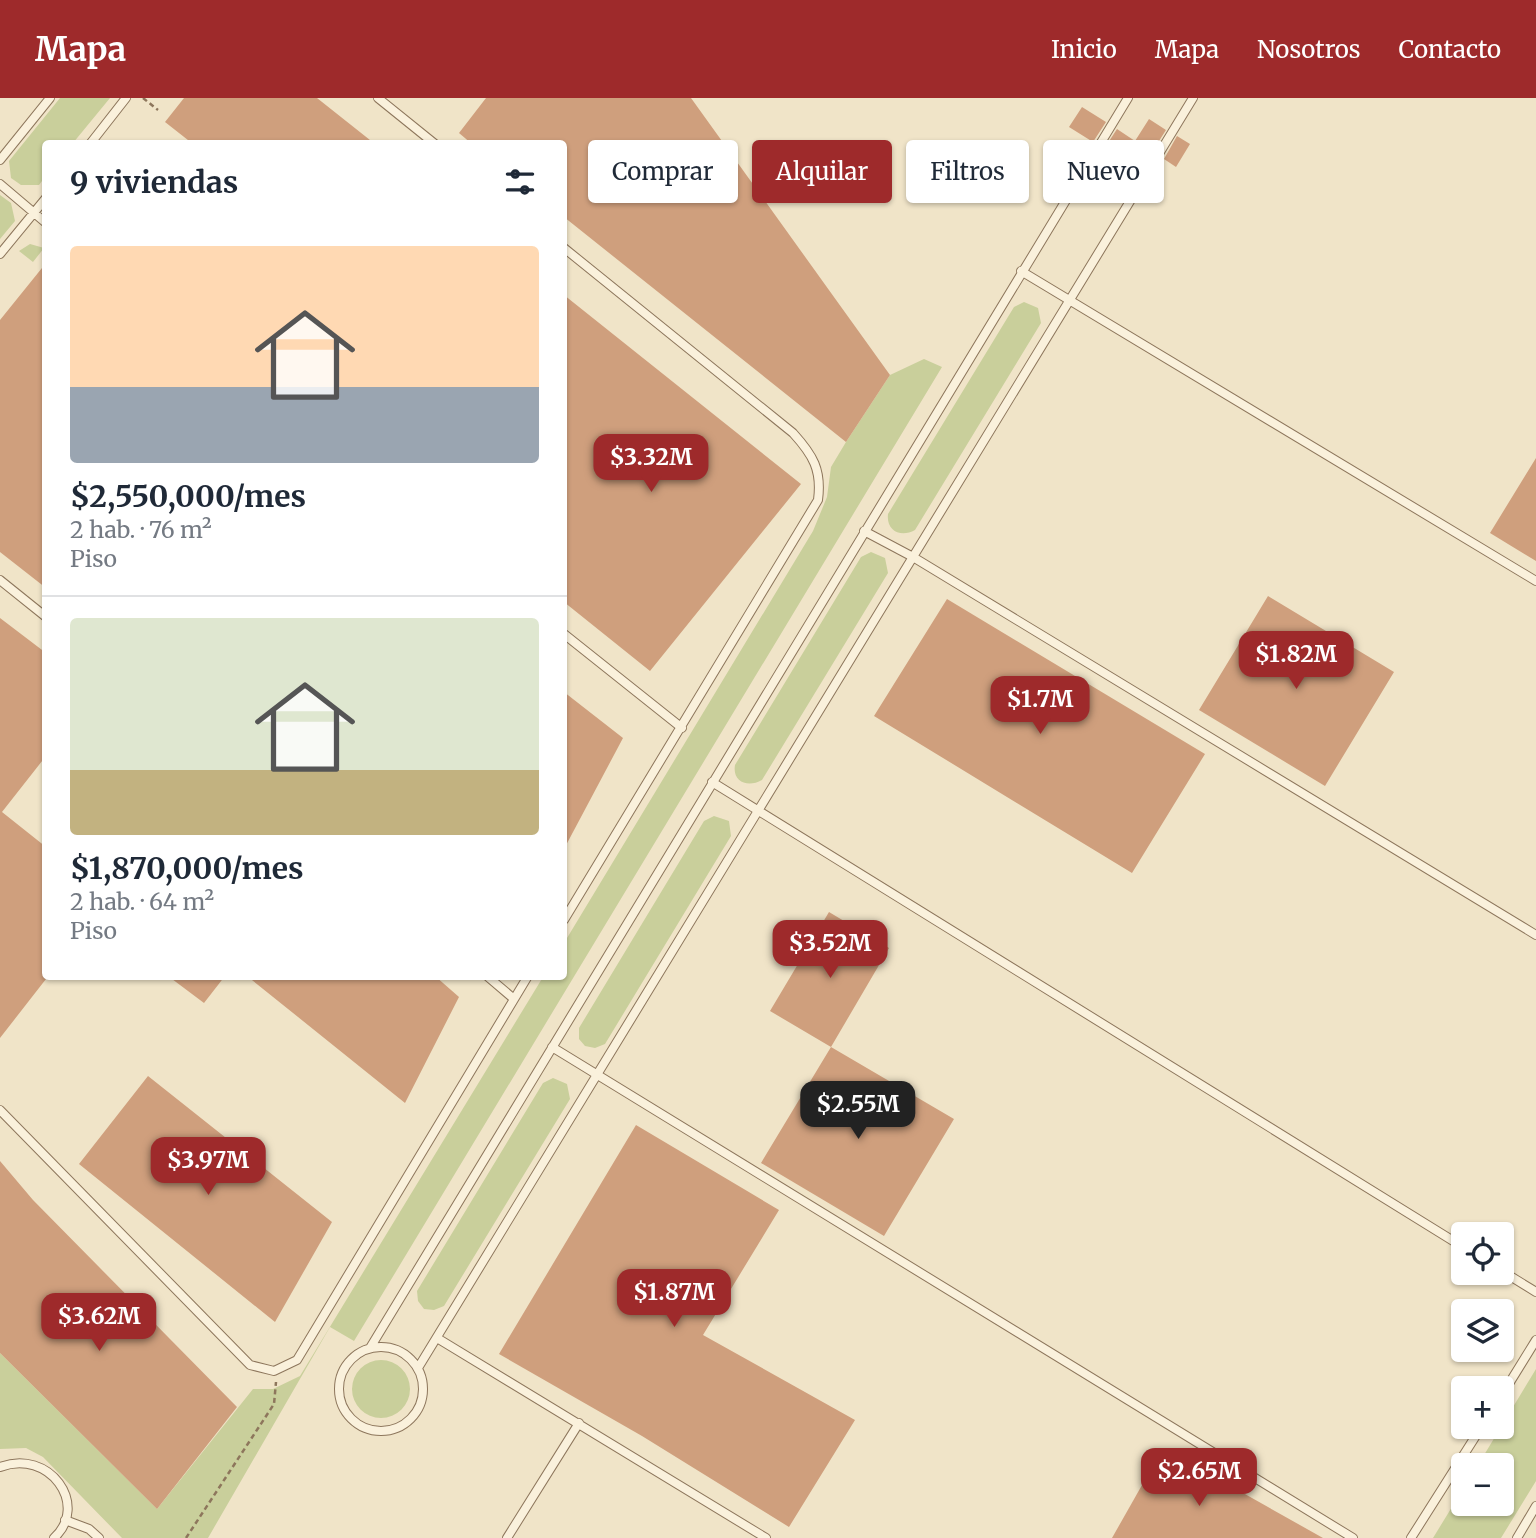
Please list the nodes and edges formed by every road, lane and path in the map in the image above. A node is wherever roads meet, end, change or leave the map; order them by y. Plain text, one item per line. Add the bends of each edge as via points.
1 (50, 98) edge
2 (126, 98) edge
3 (143, 98) edge
4 (378, 98) edge
5 (1128, 98) edge
6 (1192, 98) edge
7 (158, 110) dead end
8 (93, 140) edge
9 (430, 140) edge
10 (0, 160) edge
11 (0, 184) edge
12 (42, 203) edge
13 (33, 213) junction
14 (42, 220) edge
15 (567, 250) edge
16 (0, 254) edge
17 (1021, 271) junction
18 (1068, 302) junction
19 (864, 531) junction
20 (913, 557) junction
21 (0, 580) edge
22 (1536, 581) edge
23 (42, 614) edge
24 (567, 636) edge
25 (682, 728) junction
26 (712, 782) junction
27 (759, 808) junction
28 (567, 915) edge
29 (1536, 935) edge
30 (492, 980) edge
31 (526, 980) edge
32 (514, 999) junction
33 (552, 1046) junction
34 (597, 1075) junction
35 (0, 1110) edge
36 (1451, 1240) edge
37 (1514, 1278) edge
38 (1536, 1292) edge
39 (437, 1338) junction
40 (1536, 1340) edge
41 (370, 1349) junction
42 (418, 1368) junction
43 (274, 1371) junction
44 (1514, 1376) edge
45 (579, 1423) junction
46 (1474, 1439) edge
47 (0, 1467) edge
48 (1536, 1506) edge
49 (65, 1520) junction
50 (54, 1538) edge
51 (99, 1538) edge
52 (186, 1538) edge
53 (507, 1538) edge
54 (766, 1538) edge
55 (1353, 1538) edge
56 (1411, 1538) edge
57 (1517, 1538) edge

1 - 10 lane
2 - 8 lane
3 - 7 path
4 - 9 lane
5 - 17 lane
6 - 18 lane
11 - 13 lane
12 - 13 lane
13 - 14 lane
13 - 16 lane
15 - 25 lane via 793,433 818,465 818,500
17 - 18 lane
17 - 19 lane
18 - 20 lane
18 - 22 lane
19 - 20 lane
19 - 26 lane
20 - 27 lane
20 - 29 lane
21 - 23 lane
24 - 25 lane
25 - 28 lane
26 - 27 lane
26 - 33 lane
27 - 34 lane
27 - 36 lane
30 - 32 lane
31 - 32 lane
32 - 43 lane via 297,1360
33 - 34 lane
33 - 41 lane
34 - 39 lane
34 - 55 lane
35 - 43 lane via 250,1365
37 - 38 lane
39 - 42 lane
39 - 45 lane
40 - 44 lane
41 - 42 lane via 396,1350
41 - 42 lane via 348,1363 339,1388 346,1413 368,1429 397,1428 409,1421 423,1396
43 - 52 path via 274,1404
45 - 53 lane
45 - 54 lane
46 - 56 lane
47 - 49 lane via 17,1461 44,1466 60,1481
48 - 57 lane
49 - 50 lane
49 - 51 lane

